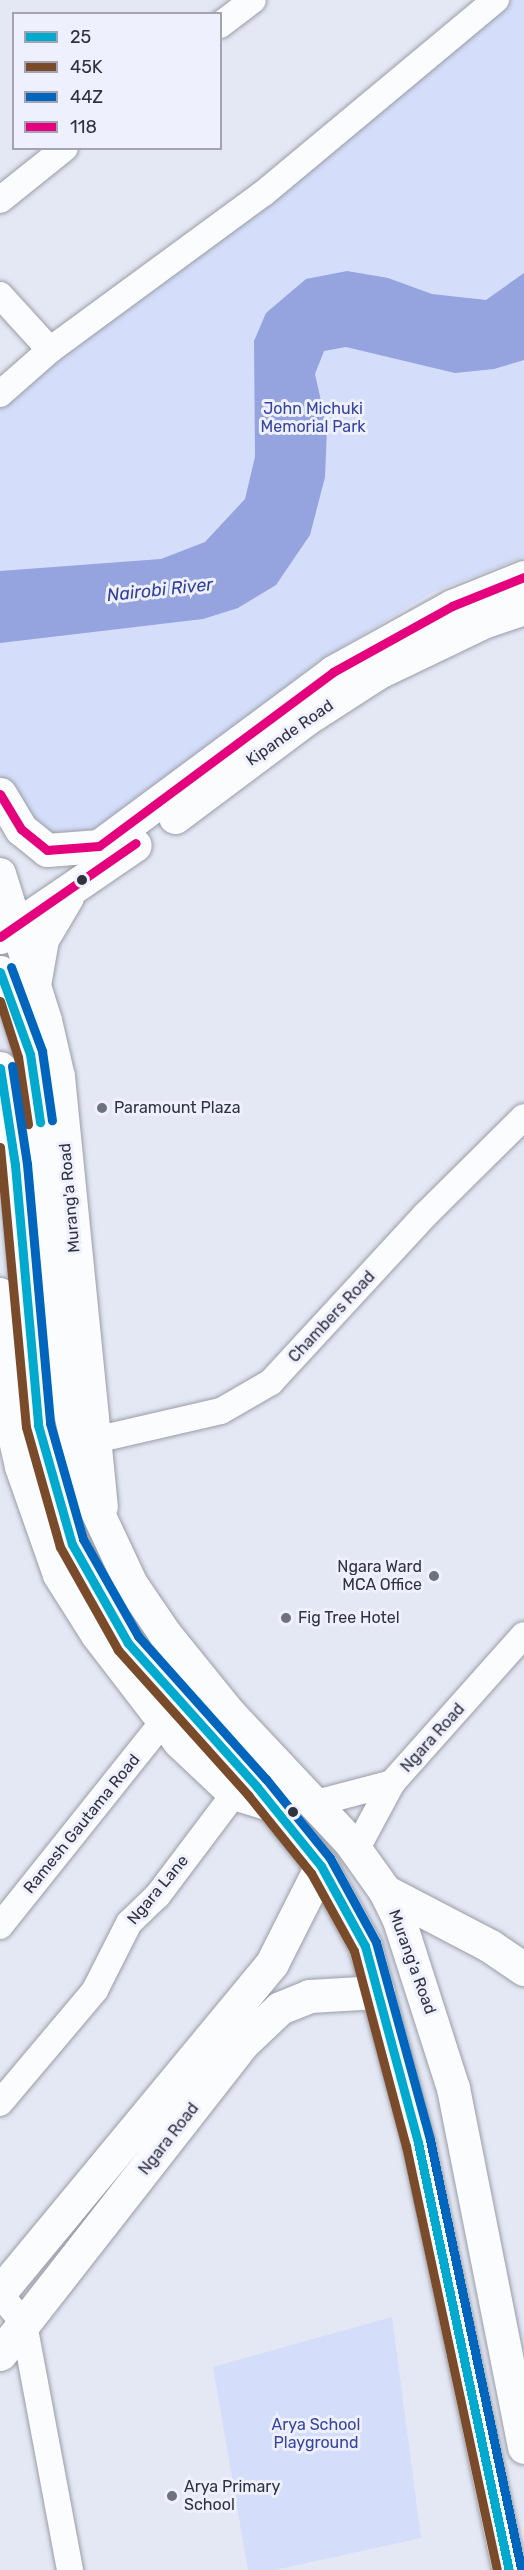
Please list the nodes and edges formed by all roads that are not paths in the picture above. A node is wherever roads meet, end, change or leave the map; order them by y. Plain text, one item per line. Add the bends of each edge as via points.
1 (253, 0) edge
2 (496, 0) edge
3 (222, 24) edge
4 (62, 150) edge
5 (0, 200) edge
6 (0, 295) edge
7 (50, 350) junction
8 (0, 394) edge
9 (524, 577) edge
10 (524, 608) edge
11 (0, 794) edge
12 (0, 874) edge
13 (73, 888) junction
14 (8, 932) edge
15 (0, 972) edge
16 (33, 985) junction
17 (0, 1068) edge
18 (524, 1117) edge
19 (0, 1294) edge
20 (14, 1395) edge
21 (95, 1440) junction
22 (103, 1530) junction
23 (524, 1635) edge
24 (163, 1722) junction
25 (392, 1783) junction
26 (234, 1794) junction
27 (316, 1803) junction
28 (273, 1806) junction
29 (356, 1850) junction
30 (321, 1866) junction
31 (385, 1891) junction
32 (0, 1926) edge
33 (524, 1969) edge
34 (378, 1992) junction
35 (0, 2103) edge
36 (0, 2293) edge
37 (24, 2324) junction
38 (0, 2354) edge
39 (524, 2447) edge
40 (70, 2570) edge
41 (509, 2570) edge

1 - 3 street
2 - 7 street via 264,193
4 - 5 street
6 - 7 street
7 - 8 street
9 - 11 main road, Kipande Road via 452,606 333,672 99,846 47,850 21,829
10 - 13 main road, Kipande Road via 483,622 377,673 306,719
12 - 14 street, Murang'a Road
13 - 14 main road, Kipande Road
13 - 16 main road, Kipande Road via 42,939
14 - 16 street, Murang'a Road
15 - 22 main road, Murang'a Road via 30,1054 44,1152 64,1385 87,1490
16 - 21 street, Murang'a Road via 59,1077
17 - 20 main road via 15,1165
18 - 21 street, Chambers Road via 425,1215 271,1382 221,1411
19 - 20 street
20 - 24 street via 21,1467 59,1575 97,1635
20 - 28 main road via 72,1544 128,1643
21 - 22 street, Murang'a Road
22 - 27 main road, Murang'a Road via 131,1584 165,1634 230,1713
23 - 25 street, Ngara Road
24 - 26 street
24 - 32 street, Ramesh Gautama Road
25 - 27 street
25 - 29 street, Ngara Road
26 - 28 street
26 - 35 street, Ngara Lane via 158,1895 129,1923 95,1990
27 - 29 main road, Murang'a Road
28 - 30 main road
29 - 31 main road, Murang'a Road
30 - 34 main road via 365,1946
30 - 36 main road, Ngara Road via 293,1928 272,1962
31 - 33 main road via 490,1946
31 - 39 main road, Murang'a Road via 428,2002 453,2088
34 - 37 main road, Ngara Road via 309,1996 280,2008 242,2044
34 - 41 main road via 421,2154
36 - 37 street
37 - 38 main road, Ngara Road
37 - 40 street

